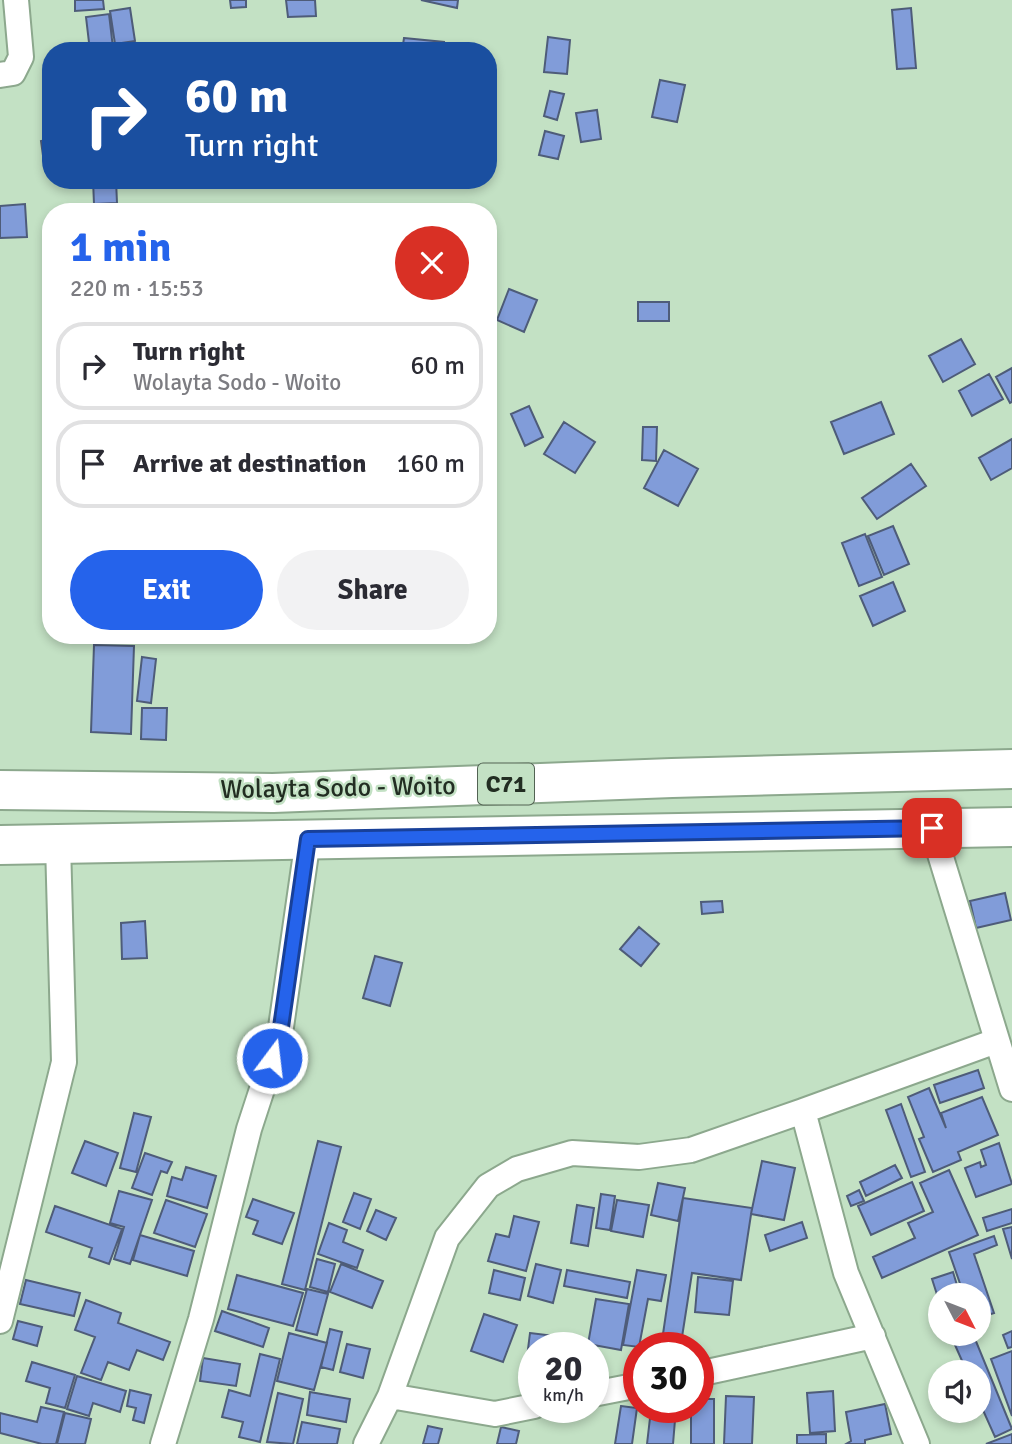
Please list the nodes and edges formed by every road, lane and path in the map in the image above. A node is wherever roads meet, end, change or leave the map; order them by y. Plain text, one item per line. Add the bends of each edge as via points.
1 (16, 0) edge
2 (0, 75) edge
3 (1012, 769) edge
4 (0, 790) edge
5 (1012, 827) edge
6 (932, 828) junction
7 (308, 839) junction
8 (58, 844) junction
9 (0, 845) edge
10 (996, 1041) junction
11 (1011, 1083) edge
12 (803, 1111) junction
13 (0, 1321) edge
14 (873, 1336) junction
15 (714, 1371) edge
16 (390, 1396) junction
17 (518, 1409) edge
18 (163, 1444) edge
19 (366, 1444) edge
20 (917, 1444) edge

1 - 2 street via 20,57 13,73
3 - 4 highway, Wolayta Sodo - Woito / C71 via 273,793
5 - 6 highway, Wolayta Sodo - Woito / C71
6 - 7 highway, Wolayta Sodo - Woito / C71
6 - 10 street
7 - 8 highway, Wolayta Sodo - Woito / C71
7 - 18 street via 280,1034 249,1129 201,1319
8 - 9 highway, Wolayta Sodo - Woito / C71
8 - 13 street via 64,1062
10 - 11 street
10 - 12 street
12 - 14 street via 846,1273
12 - 16 street via 691,1150 639,1157 572,1153 517,1169 488,1186 447,1238
14 - 15 street
14 - 20 street
16 - 17 street via 495,1414
16 - 19 street

